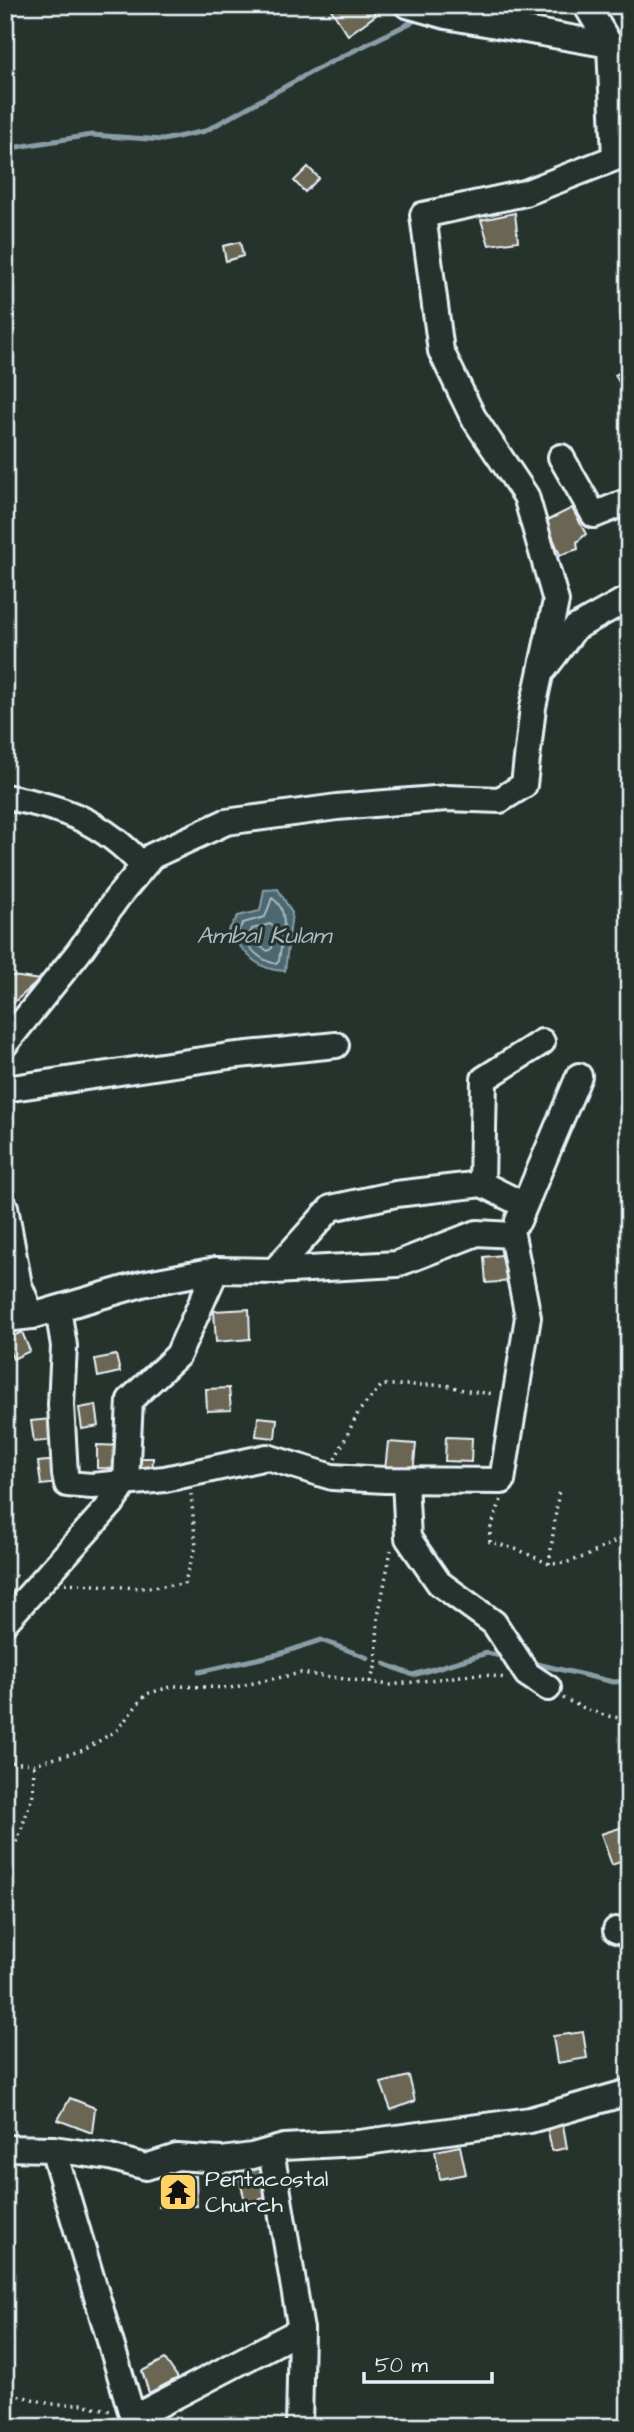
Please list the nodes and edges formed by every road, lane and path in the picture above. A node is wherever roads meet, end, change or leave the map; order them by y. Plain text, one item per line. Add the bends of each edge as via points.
1 (586, 5) edge
2 (421, 9) edge
3 (610, 44) junction
4 (561, 457) dead end
5 (629, 501) edge
6 (629, 598) edge
7 (556, 601) junction
8 (575, 628) junction
9 (539, 677) junction
10 (5, 797) edge
11 (143, 859) junction
12 (542, 1042) dead end
13 (5, 1044) edge
14 (335, 1045) dead end
15 (579, 1076) dead end
16 (5, 1089) edge
17 (482, 1184) junction
18 (524, 1206) junction
19 (5, 1207) edge
20 (512, 1235) junction
21 (216, 1270) junction
22 (274, 1272) junction
23 (58, 1309) junction
24 (32, 1317) junction
25 (5, 1319) edge
26 (514, 1396) junction
27 (189, 1474) junction
28 (327, 1475) junction
29 (405, 1480) junction
30 (502, 1480) junction
31 (126, 1482) junction
32 (559, 1489) dead end
33 (407, 1521) junction
34 (629, 1534) edge
35 (549, 1564) junction
36 (8, 1576) dead end
37 (43, 1580) junction
38 (5, 1622) edge
39 (517, 1669) junction
40 (370, 1682) junction
41 (548, 1688) joint
42 (629, 1718) edge
43 (5, 1762) edge
44 (34, 1764) junction
45 (5, 1847) edge
46 (629, 2092) edge
47 (5, 2148) edge
48 (53, 2149) junction
49 (271, 2151) junction
50 (301, 2330) junction
51 (5, 2392) edge
52 (133, 2418) junction
53 (299, 2427) edge

1 - 3 street
2 - 3 street
3 - 7 street via 615,158 525,193 423,215 441,351 473,417 526,496
4 - 5 street via 594,515
6 - 8 street
7 - 8 street
7 - 9 street
8 - 9 street
9 - 11 street via 524,785 500,800 433,799 226,822
10 - 11 street via 56,807 106,831
11 - 13 street
12 - 17 street via 484,1079
14 - 16 street
15 - 18 street
17 - 18 street
17 - 22 street via 396,1194 331,1208
18 - 20 street
19 - 24 street via 19,1284
20 - 22 street via 477,1233 397,1264
20 - 26 street via 528,1317
21 - 22 street
21 - 23 street via 142,1284
21 - 31 street via 177,1355 130,1400
23 - 24 street
23 - 31 street via 64,1346 61,1405 66,1483
24 - 25 street
26 - 28 path via 446,1385 382,1385 359,1411
26 - 30 street
27 - 28 street via 267,1457
27 - 31 street
27 - 37 path via 196,1547 184,1584 139,1588
28 - 29 street
29 - 30 street
29 - 33 street
30 - 35 path via 506,1489 490,1542
31 - 37 street
32 - 35 path
33 - 39 street via 408,1538 439,1583 494,1623 509,1644
33 - 40 path via 392,1543
34 - 35 path via 587,1556
36 - 37 path
37 - 38 street
39 - 40 path via 390,1685
39 - 41 street
40 - 44 path via 301,1673 230,1688 174,1686 146,1694 117,1730 84,1750
41 - 42 path via 583,1708
43 - 44 path
44 - 45 path via 33,1794 16,1845
46 - 49 street via 530,2120
47 - 48 street
48 - 49 street via 146,2167 177,2157 222,2160
48 - 52 street
49 - 50 street
50 - 52 street
50 - 53 street
51 - 52 path via 51,2404 82,2404

